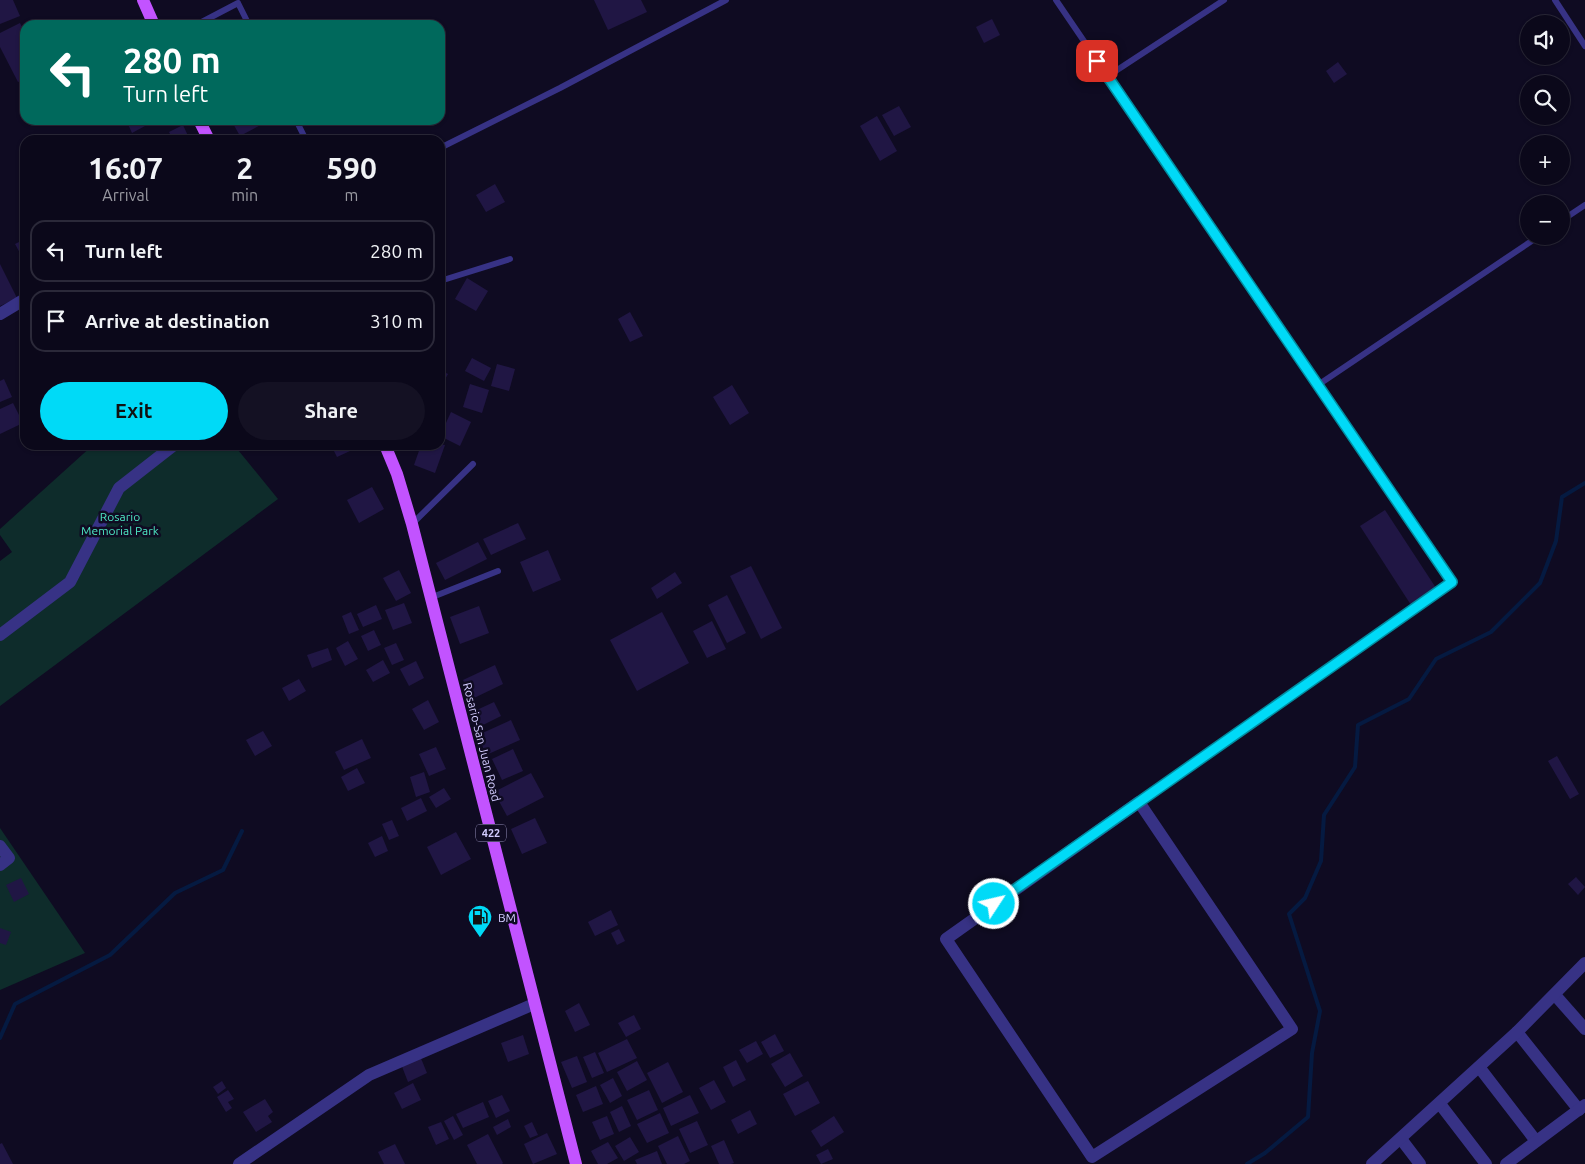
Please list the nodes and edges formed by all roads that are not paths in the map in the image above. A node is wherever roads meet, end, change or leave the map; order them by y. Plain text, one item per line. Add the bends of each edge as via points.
1 (143, 0) edge
2 (726, 0) edge
3 (1056, 0) edge
4 (1224, 0) edge
5 (1555, 0) edge
6 (152, 20) edge
7 (206, 20) edge
8 (246, 20) edge
9 (1585, 46) edge
10 (1108, 76) junction
11 (445, 146) edge
12 (1585, 205) edge
13 (1570, 215) edge
14 (1526, 245) edge
15 (510, 259) dead end
16 (445, 279) edge
17 (20, 302) edge
18 (0, 314) edge
19 (1318, 385) junction
20 (168, 450) edge
21 (387, 450) edge
22 (473, 464) dead end
23 (412, 524) junction
24 (498, 571) dead end
25 (430, 598) junction
26 (0, 635) edge
27 (1139, 802) junction
28 (0, 846) edge
29 (0, 865) edge
30 (1585, 963) edge
31 (1555, 995) junction
32 (534, 1004) junction
33 (1585, 1029) edge
34 (1518, 1032) junction
35 (1479, 1068) junction
36 (1440, 1104) junction
37 (1582, 1108) edge
38 (1401, 1139) junction
39 (1536, 1141) junction
40 (239, 1164) edge
41 (576, 1164) edge
42 (1372, 1164) edge
43 (1420, 1164) edge
44 (1486, 1164) edge
45 (1506, 1164) edge

1 - 6 main road
2 - 11 lane
3 - 10 lane
4 - 10 lane
5 - 9 lane
7 - 8 lane via 238,3
10 - 19 lane
12 - 13 lane
14 - 19 lane
15 - 16 lane
17 - 18 street
19 - 27 lane via 1452,582
20 - 26 street via 119,488 70,582
21 - 23 main road, Rosario-San Juan Road / 422
22 - 23 lane
23 - 25 main road, Rosario-San Juan Road / 422
24 - 25 lane
25 - 32 main road, Rosario-San Juan Road / 422
27 - 27 street via 946,939 1092,1157 1292,1029
28 - 29 street via 9,858
30 - 31 street
31 - 33 street
31 - 34 street
32 - 40 street via 369,1075
32 - 41 main road, Rosario-San Juan Road / 422
34 - 35 street
34 - 37 street
35 - 36 street
35 - 39 street
36 - 38 street
36 - 44 street
37 - 39 street
38 - 42 street
38 - 43 street
39 - 45 street

